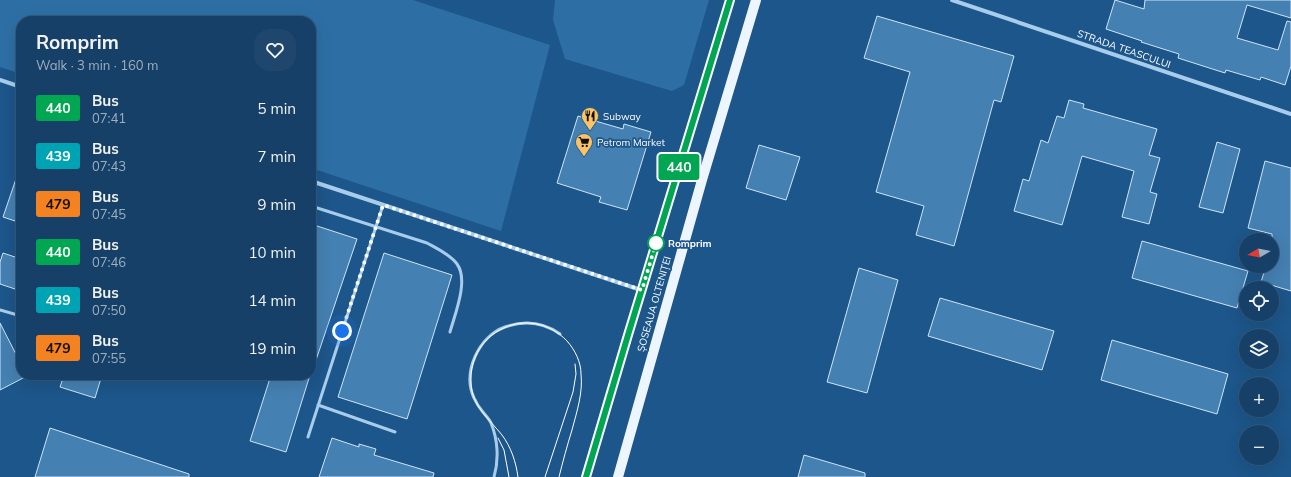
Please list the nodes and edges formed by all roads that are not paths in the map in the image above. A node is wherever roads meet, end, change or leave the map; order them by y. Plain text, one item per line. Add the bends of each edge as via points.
1 (730, 0) edge
2 (756, 0) edge
3 (952, 0) edge
4 (0, 80) edge
5 (16, 85) edge
6 (1291, 114) edge
7 (316, 183) edge
8 (383, 205) junction
9 (316, 208) edge
10 (376, 227) junction
11 (642, 290) junction
12 (0, 310) edge
13 (16, 315) edge
14 (450, 332) dead end
15 (560, 334) dead end
16 (318, 405) junction
17 (395, 432) dead end
18 (308, 437) dead end
19 (494, 477) edge
20 (586, 477) edge
21 (618, 477) edge

1 - 11 main road, ȘOSEAUA OLTENIȚEI
2 - 21 main road, ȘOSEAUA OLTENIȚEI
3 - 6 street, STRADA TEASCULUI
4 - 5 street
7 - 8 street, ȘOSEAUA OLTENIȚEI
8 - 10 lane
8 - 11 street, ȘOSEAUA OLTENIȚEI
9 - 10 lane
10 - 14 lane via 427,243 440,249 457,263 462,273 462,290
10 - 16 lane
11 - 20 main road, ȘOSEAUA OLTENIȚEI
12 - 13 lane
15 - 19 lane via 542,324 518,323 503,327 480,346 471,371 471,385 479,408 490,422 496,444
16 - 17 lane
16 - 18 lane

